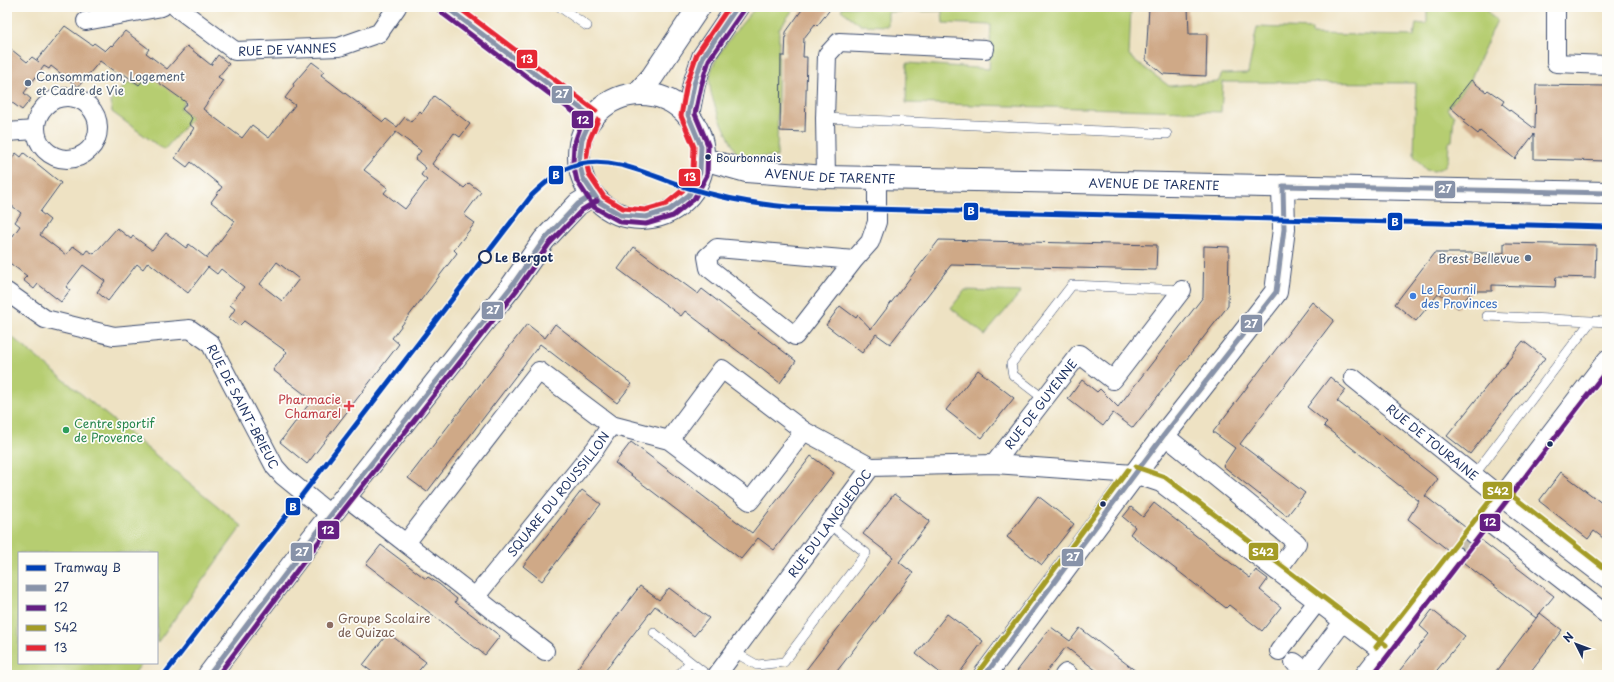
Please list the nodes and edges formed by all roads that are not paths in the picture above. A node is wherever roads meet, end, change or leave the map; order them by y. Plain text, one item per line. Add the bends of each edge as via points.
1 (162, 7) edge
2 (176, 7) edge
3 (397, 7) edge
4 (446, 7) edge
5 (560, 7) edge
6 (699, 7) edge
7 (737, 7) edge
8 (1556, 7) edge
9 (86, 21) dead end
10 (588, 26) dead end
11 (985, 48) dead end
12 (1607, 65) edge
13 (637, 94) junction
14 (688, 115) junction
15 (592, 117) junction
16 (825, 118) junction
17 (35, 130) dead end
18 (7, 132) edge
19 (1167, 134) dead end
20 (701, 169) junction
21 (826, 178) junction
22 (877, 178) junction
23 (1283, 186) junction
24 (1607, 193) edge
25 (593, 195) junction
26 (854, 260) junction
27 (1182, 290) joint
28 (7, 292) edge
29 (1487, 316) dead end
30 (1591, 321) junction
31 (1607, 322) edge
32 (1607, 359) edge
33 (1353, 378) dead end
34 (1044, 399) junction
35 (611, 425) junction
36 (804, 431) junction
37 (1164, 435) junction
38 (669, 440) junction
39 (994, 464) junction
40 (872, 467) junction
41 (1134, 474) junction
42 (1474, 475) junction
43 (1501, 496) junction
44 (346, 497) junction
45 (324, 509) junction
46 (1484, 519) junction
47 (829, 524) junction
48 (1472, 534) tunnel mouth
49 (406, 543) junction
50 (1456, 556) tunnel mouth
51 (1277, 571) junction
52 (1605, 572) edge
53 (476, 596) junction
54 (1317, 602) junction
55 (1607, 615) edge
56 (1343, 622) junction
57 (654, 633) dead end
58 (544, 651) dead end
59 (1279, 651) dead end
60 (1382, 651) junction
61 (734, 652) junction
62 (690, 662) junction
63 (1294, 662) dead end
64 (210, 675) edge
65 (679, 675) edge
66 (707, 675) edge
67 (717, 675) edge
68 (985, 675) edge
69 (1064, 675) edge
70 (1068, 675) edge
71 (1364, 675) edge

1 - 9 street
2 - 3 street, RUE DE VANNES via 234,51 339,47 379,33
4 - 15 street
5 - 10 lane
6 - 13 street via 652,77
7 - 14 street via 703,57
8 - 12 street via 1556,64
11 - 16 street via 839,42 827,56
13 - 14 street via 665,98 678,105
13 - 15 street via 610,102
14 - 20 street via 697,128 702,144
15 - 25 street via 581,139 579,152 581,173
16 - 19 lane
16 - 21 street
17 - 18 street
20 - 21 street, AVENUE DE TARENTE via 705,173 724,166 746,171
20 - 25 street via 688,197 664,214 645,218 625,216 608,208
21 - 22 street, AVENUE DE TARENTE
22 - 23 street, AVENUE DE TARENTE
22 - 26 street via 877,222 870,242
23 - 24 street, AVENUE DE TARENTE
23 - 37 street via 1284,220 1276,292
25 - 44 street via 578,204 544,240 511,287
26 - 26 street via 717,248 707,257 709,268 795,336
27 - 34 street, RUE DE GUYENNE via 1113,380 1079,354
27 - 34 lane via 1072,285 1011,364 1012,375
28 - 45 street, RUE DE SAINT-BRIEUC via 45,319 114,336 190,328 210,344 275,467
29 - 30 lane
30 - 31 lane
30 - 42 lane
32 - 43 street
33 - 42 street, RUE DE TOURAINE
34 - 39 street, RUE DE GUYENNE
35 - 38 street
35 - 49 street, SQUARE DU ROUSSILLON via 539,371
35 - 53 street, SQUARE DU ROUSSILLON via 595,449
36 - 38 street via 750,501
36 - 38 street via 722,369
36 - 40 street
37 - 41 street
37 - 51 street via 1297,543
39 - 40 street, RUE DU LANGUEDOC
39 - 41 street, RUE DU LANGUEDOC
40 - 47 street, RUE DU LANGUEDOC
41 - 51 street, RUE DU LANGUEDOC via 1161,483
41 - 68 street
42 - 43 street, RUE DE TOURAINE
43 - 46 street
43 - 52 street, RUE DE TOURAINE
44 - 45 street
44 - 49 street
45 - 64 street via 311,540
46 - 48 street
46 - 55 street
47 - 61 street, RUE DU LANGUEDOC
47 - 61 lane via 866,553 862,559 784,662 757,665
49 - 53 street
50 - 60 street
51 - 54 street, RUE DU LANGUEDOC
53 - 58 street
54 - 56 street, RUE DU LANGUEDOC
54 - 59 street
56 - 60 street, RUE DU LANGUEDOC
56 - 63 street via 1306,671
57 - 62 lane
60 - 71 street
61 - 67 street, RUE DU LANGUEDOC
62 - 65 lane
62 - 66 lane
69 - 70 street

